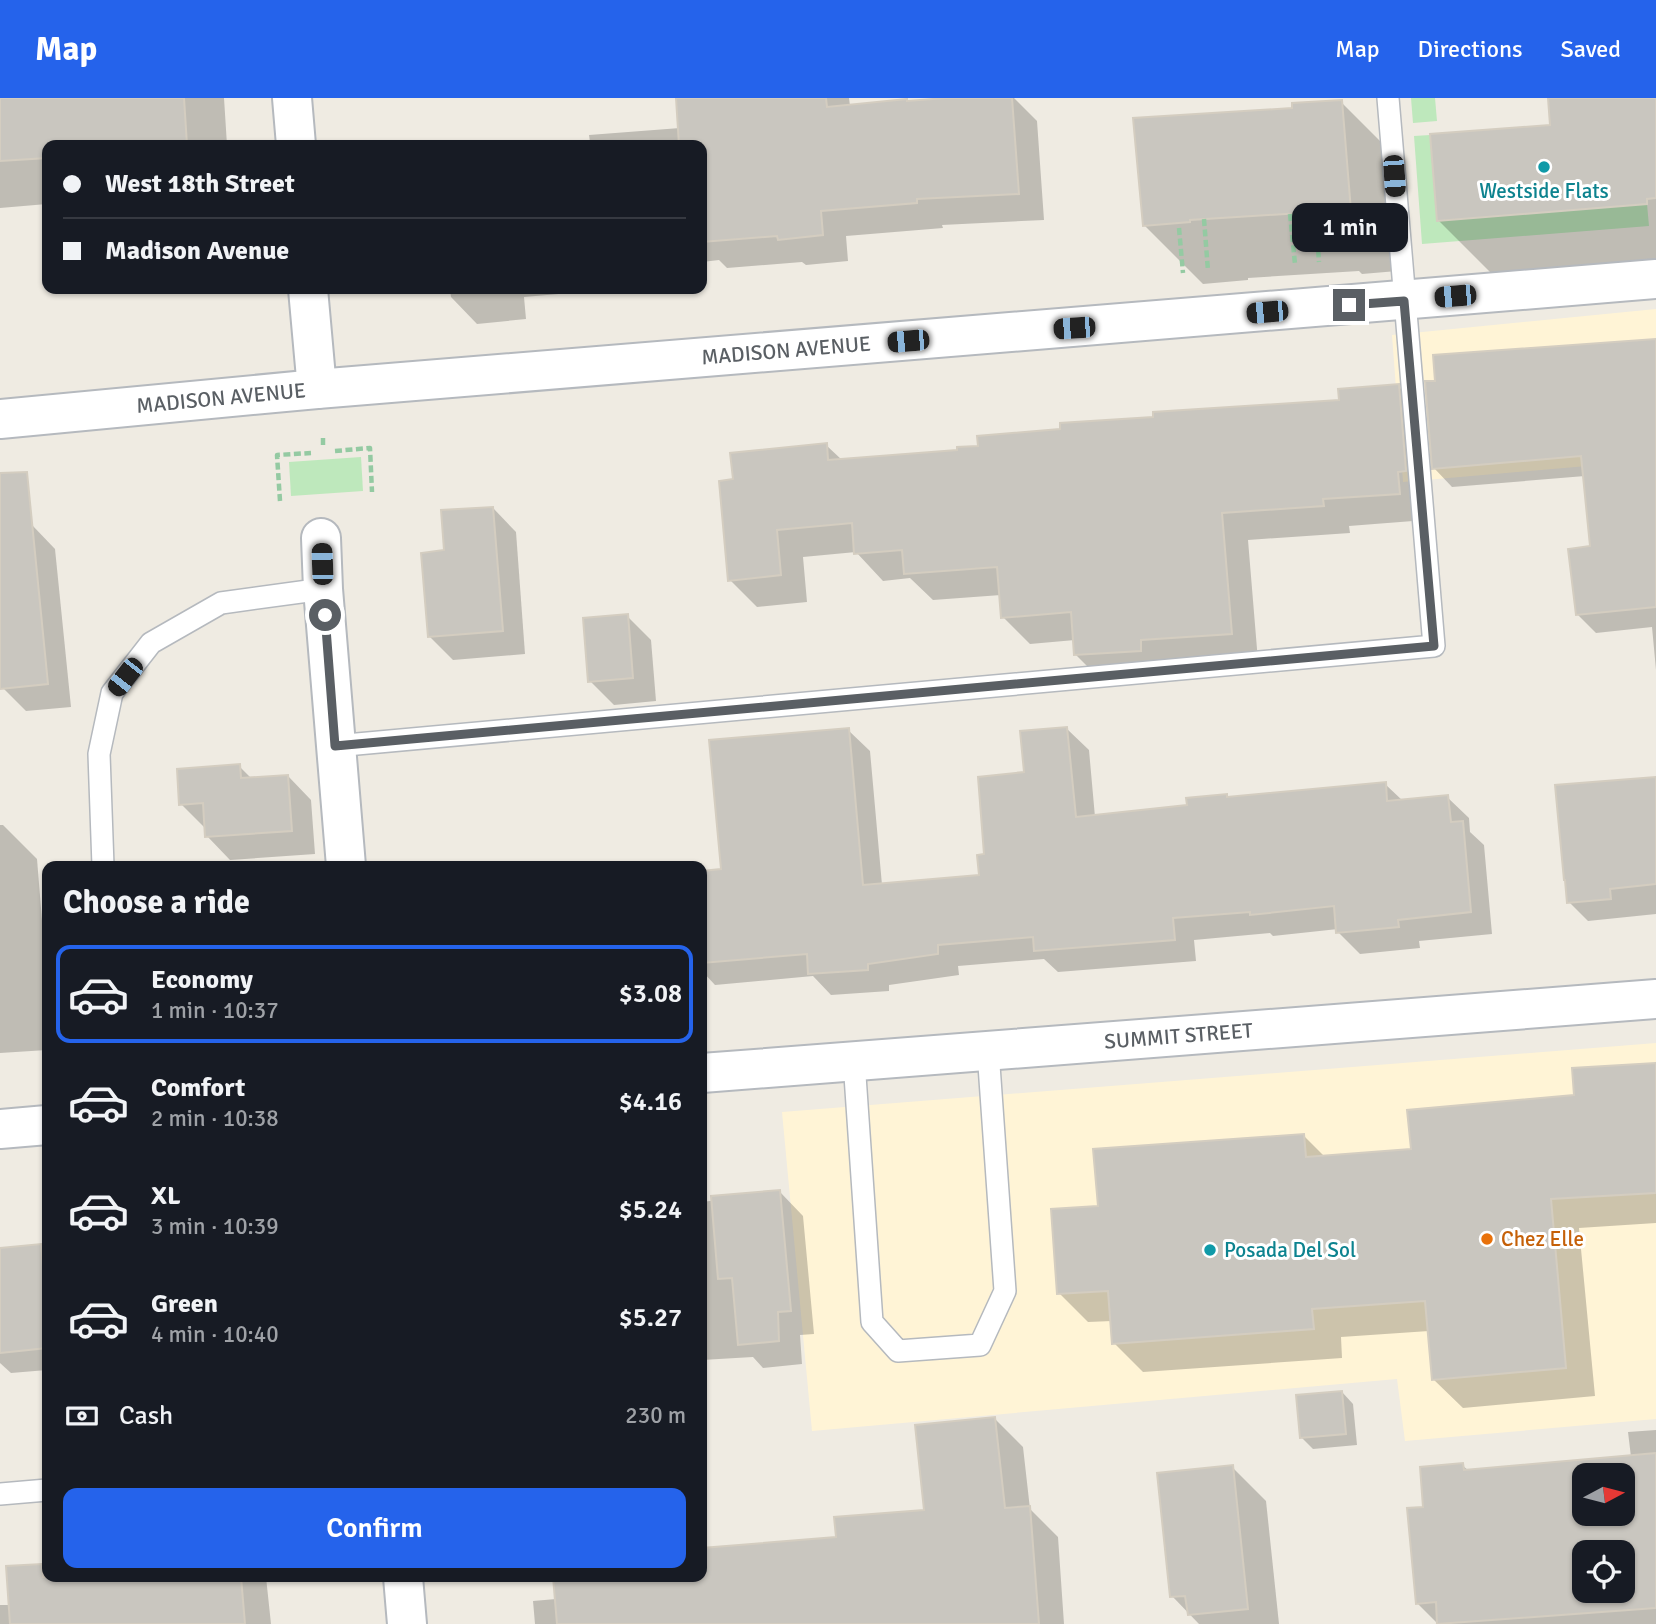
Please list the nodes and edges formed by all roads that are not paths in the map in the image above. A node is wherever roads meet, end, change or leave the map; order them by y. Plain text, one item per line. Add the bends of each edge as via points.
1 (292, 98) edge
2 (1388, 98) edge
3 (296, 140) edge
4 (1656, 279) edge
5 (309, 294) edge
6 (1404, 301) junction
7 (317, 389) junction
8 (0, 419) edge
9 (321, 538) dead end
10 (323, 589) junction
11 (335, 746) junction
12 (103, 861) edge
13 (345, 861) edge
14 (1656, 999) edge
15 (988, 1051) junction
16 (854, 1062) junction
17 (707, 1073) edge
18 (42, 1125) edge
19 (0, 1129) edge
20 (42, 1490) edge
21 (0, 1494) edge
22 (403, 1582) edge
23 (407, 1624) edge

1 - 3 street
2 - 6 lane
4 - 6 street, MADISON AVENUE
5 - 7 street
6 - 7 street, MADISON AVENUE
6 - 11 lane via 1434,646
7 - 8 street, MADISON AVENUE
9 - 10 street
10 - 11 street
10 - 12 lane via 221,603 151,643 111,694 99,754
11 - 13 street
14 - 15 street, SUMMIT STREET
15 - 16 street, SUMMIT STREET
15 - 16 lane via 1005,1292 980,1345 898,1351 872,1322
16 - 17 street, SUMMIT STREET
18 - 19 street
20 - 21 lane
22 - 23 street

